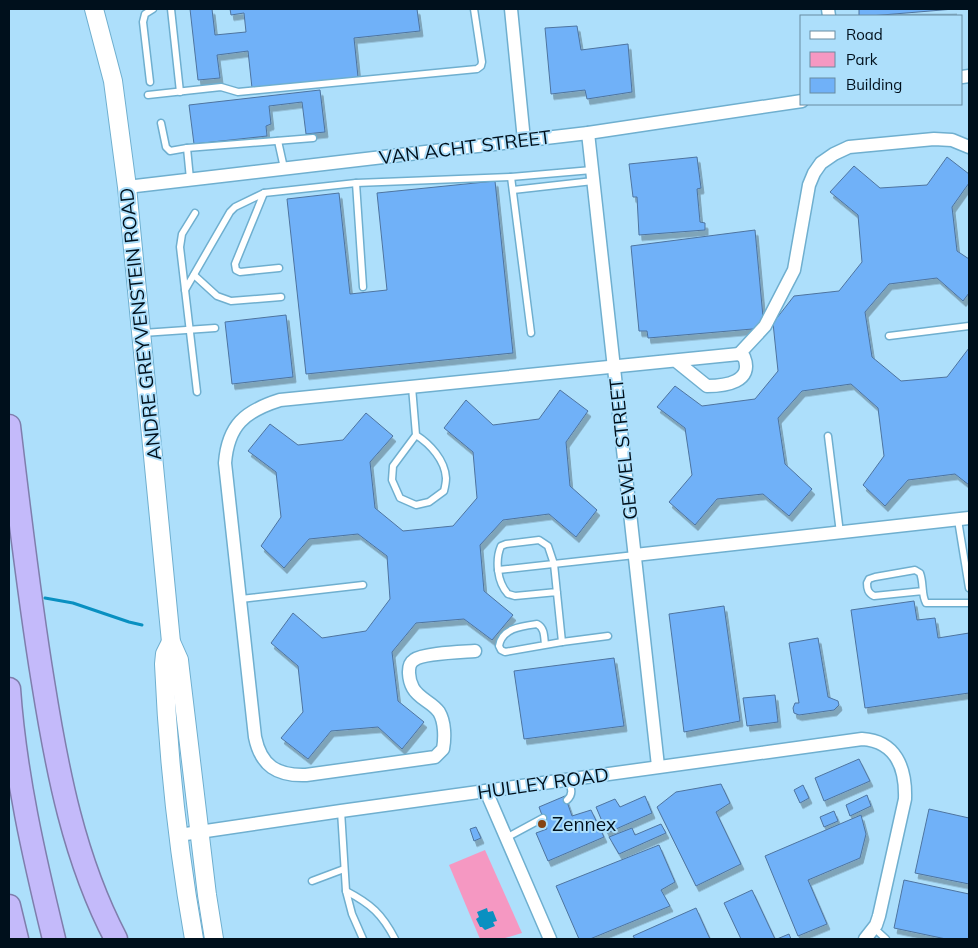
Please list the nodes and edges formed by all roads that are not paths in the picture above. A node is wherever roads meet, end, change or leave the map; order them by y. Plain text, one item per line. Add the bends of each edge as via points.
1 (94, 9) edge
2 (153, 9) edge
3 (171, 9) edge
4 (474, 9) edge
5 (512, 9) edge
6 (150, 82) dead end
7 (180, 92) junction
8 (148, 96) dead end
9 (800, 101) edge
10 (161, 123) dead end
11 (588, 133) junction
12 (313, 138) dead end
13 (524, 140) junction
14 (278, 141) junction
15 (969, 147) edge
16 (187, 148) junction
17 (284, 168) junction
18 (592, 175) junction
19 (512, 177) junction
20 (190, 180) junction
21 (356, 183) junction
22 (127, 187) junction
23 (513, 190) junction
24 (264, 193) junction
25 (195, 213) dead end
26 (279, 268) dead end
27 (194, 276) junction
28 (363, 287) dead end
29 (185, 290) junction
30 (281, 297) dead end
31 (969, 326) edge
32 (215, 328) dead end
33 (190, 329) junction
34 (142, 333) junction
35 (530, 333) dead end
36 (889, 336) dead end
37 (739, 354) junction
38 (676, 360) junction
39 (614, 367) junction
40 (412, 387) junction
41 (198, 392) dead end
42 (9, 426) edge
43 (416, 436) junction
44 (828, 436) dead end
45 (964, 519) edge
46 (840, 533) junction
47 (635, 556) junction
48 (554, 564) junction
49 (498, 570) junction
50 (363, 585) dead end
51 (969, 588) edge
52 (923, 591) junction
53 (557, 592) junction
54 (240, 599) junction
55 (969, 603) edge
56 (608, 636) dead end
57 (171, 642) junction
58 (562, 642) junction
59 (545, 645) junction
60 (475, 651) dead end
61 (9, 689) edge
62 (658, 766) junction
63 (568, 779) junction
64 (486, 792) junction
65 (567, 800) dead end
66 (341, 810) junction
67 (543, 818) dead end
68 (200, 832) junction
69 (179, 835) junction
70 (506, 838) junction
71 (344, 869) junction
72 (312, 882) dead end
73 (346, 892) junction
74 (9, 906) edge
75 (870, 936) edge
76 (18, 939) edge
77 (54, 939) edge
78 (116, 939) edge
79 (194, 939) edge
80 (214, 939) edge
81 (363, 939) edge
82 (395, 939) edge
83 (550, 939) edge
84 (886, 939) edge

1 - 22 main road, ANDRE GREYVENSTEIN ROAD via 113,81
2 - 6 lane via 145,14 143,22
3 - 7 lane
4 - 7 lane via 482,62 477,69 238,92 221,87
5 - 13 street
7 - 8 lane
9 - 11 street, VAN ACHT STREET
10 - 16 lane via 167,150
11 - 13 street, VAN ACHT STREET
11 - 18 street, GEWEL STREET
12 - 14 lane
13 - 17 street, VAN ACHT STREET
14 - 16 lane
14 - 17 lane
15 - 37 street via 952,140 934,139 849,147 821,163 809,185 794,270 765,326
16 - 20 lane
17 - 20 street, VAN ACHT STREET
18 - 19 lane
18 - 23 lane
18 - 39 street, GEWEL STREET
19 - 21 lane
19 - 23 lane
20 - 22 street, VAN ACHT STREET
21 - 24 lane
21 - 28 lane
22 - 34 main road, ANDRE GREYVENSTEIN ROAD
23 - 35 lane
24 - 26 lane via 235,264 236,270
24 - 27 lane via 230,212
25 - 29 lane via 181,240
27 - 29 lane
27 - 30 lane via 216,296 231,301
29 - 33 lane
31 - 36 lane
32 - 33 lane
33 - 34 lane
33 - 41 lane
34 - 57 main road, ANDRE GREYVENSTEIN ROAD
37 - 38 street
37 - 38 street via 746,364 742,376 735,382 711,386 704,384
38 - 39 street
39 - 40 street
39 - 47 street, GEWEL STREET
40 - 43 lane
40 - 54 street via 280,400 244,416 226,445 225,463
42 - 78 highway via 36,634 60,783 82,858
43 - 43 lane via 393,466 392,480 400,498 416,505 429,502 444,490 446,478 428,443
44 - 46 lane
45 - 46 street
45 - 51 lane
46 - 47 street
47 - 48 lane
47 - 62 street, GEWEL STREET
48 - 49 lane
48 - 49 lane via 551,552 539,540 501,546
48 - 53 lane
49 - 53 lane via 500,583 508,594
50 - 54 lane
52 - 52 lane via 922,579 916,570 875,577 867,583 869,594 874,596
52 - 55 lane via 926,603
53 - 58 lane
54 - 60 street via 257,746 266,762 286,774 306,775 435,757 443,749 443,722 434,706 413,688 410,665 412,660 424,656
56 - 58 lane
57 - 68 main road, ANDRE GREYVENSTEIN ROAD via 179,660
57 - 69 main road, ANDRE GREYVENSTEIN ROAD via 164,664
58 - 59 lane
59 - 59 lane via 505,652 499,646 500,640 510,630 538,624 542,626
61 - 77 highway via 26,814
62 - 63 street, HULLEY ROAD
62 - 75 street, HULLEY ROAD via 862,739 882,743 899,762 905,781 905,799 880,916
63 - 64 street, HULLEY ROAD
63 - 65 lane via 572,792
64 - 66 street, HULLEY ROAD
64 - 70 street
66 - 68 street, HULLEY ROAD
66 - 71 lane
67 - 70 lane
68 - 69 street, HULLEY ROAD
68 - 80 main road, ANDRE GREYVENSTEIN ROAD
69 - 79 main road, ANDRE GREYVENSTEIN ROAD
70 - 83 street
71 - 72 lane
71 - 73 lane
73 - 81 lane
73 - 82 lane via 378,912
74 - 76 highway
75 - 84 lane

